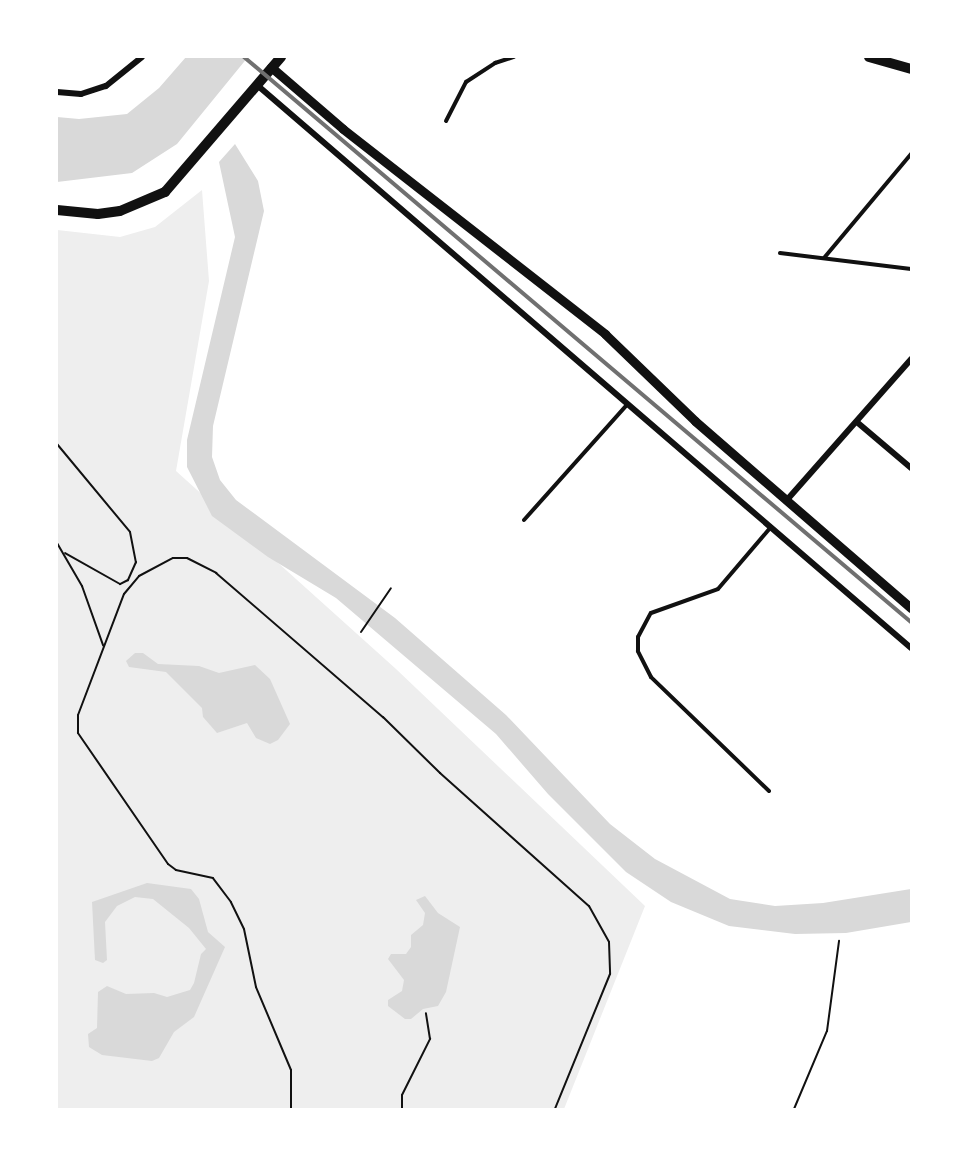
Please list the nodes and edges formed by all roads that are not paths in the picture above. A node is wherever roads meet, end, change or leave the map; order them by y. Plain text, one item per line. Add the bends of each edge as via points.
1 (142, 57) edge
2 (281, 57) edge
3 (514, 57) edge
4 (869, 57) edge
5 (272, 67) junction
6 (911, 69) edge
7 (257, 85) junction
8 (57, 92) edge
9 (446, 121) dead end
10 (911, 154) edge
11 (57, 210) edge
12 (780, 253) dead end
13 (824, 258) junction
14 (911, 269) edge
15 (911, 359) edge
16 (626, 406) junction
17 (858, 423) junction
18 (911, 468) edge
19 (786, 501) junction
20 (524, 520) dead end
21 (771, 526) junction
22 (911, 608) edge
23 (911, 648) edge
24 (769, 791) dead end

1 - 8 street via 106,86 81,94
2 - 5 main road
3 - 9 lane via 495,63 466,82
4 - 6 main road
5 - 7 main road
5 - 19 street via 344,129 605,334 676,404
7 - 11 main road via 165,192 120,211 98,214
7 - 16 street
10 - 13 lane
12 - 13 lane
13 - 14 lane
15 - 17 street
16 - 20 lane
16 - 21 street
17 - 18 street
17 - 19 street
19 - 22 street
21 - 23 street
21 - 24 lane via 718,590 651,614 638,637 638,651 651,677

